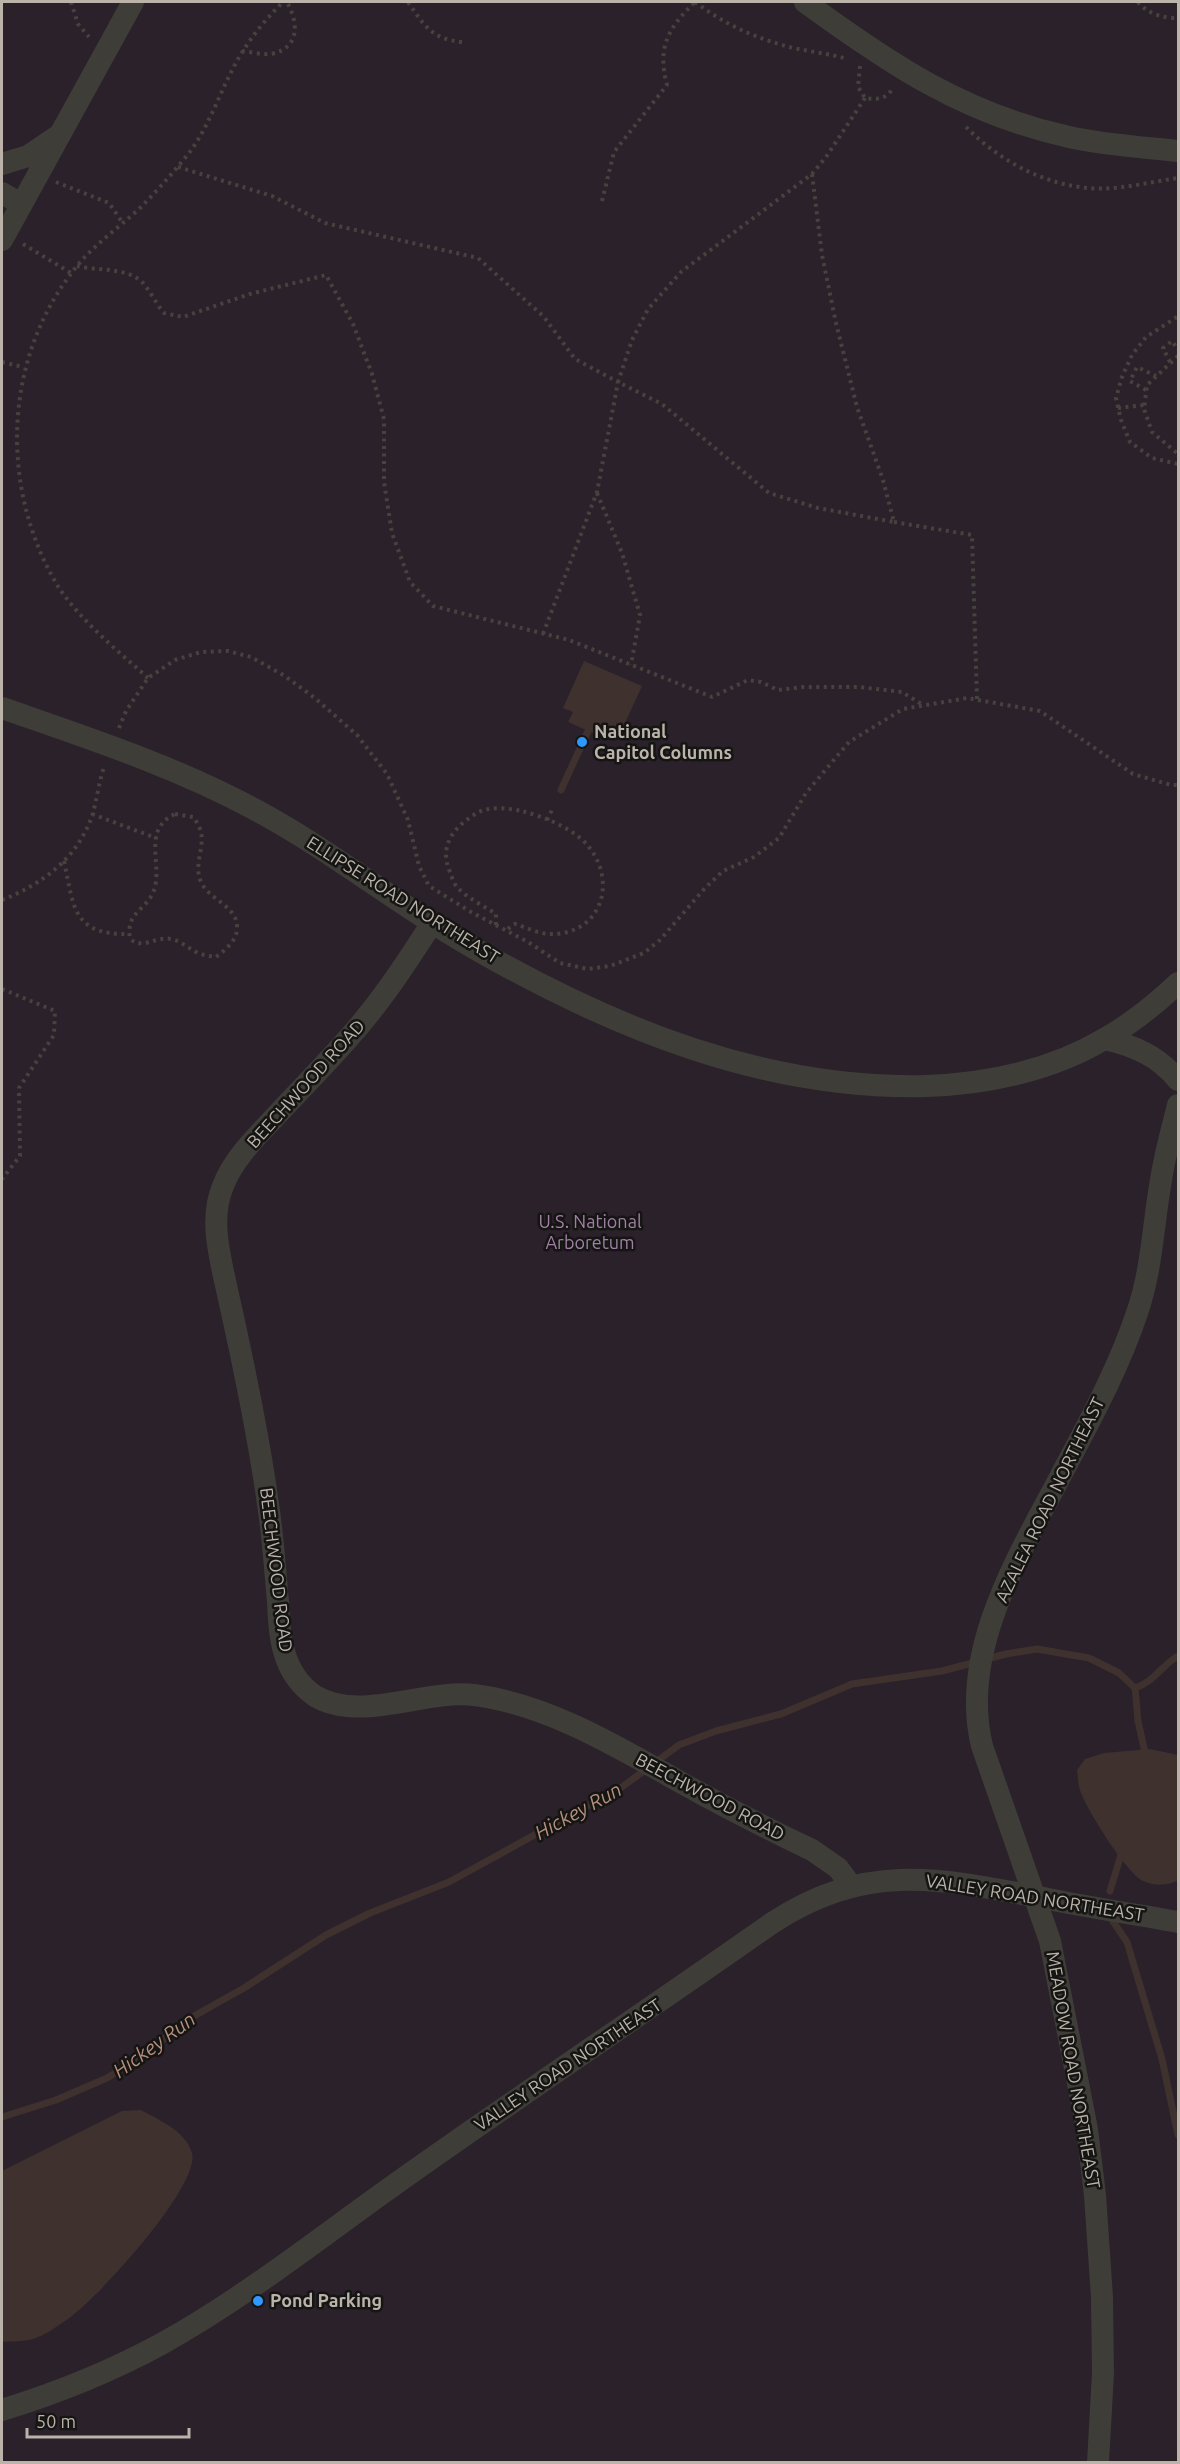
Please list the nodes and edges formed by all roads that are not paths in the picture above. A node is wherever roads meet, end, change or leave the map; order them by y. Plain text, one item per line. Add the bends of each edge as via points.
1 (133, 2) edge
2 (805, 2) edge
3 (60, 135) junction
4 (1179, 151) edge
5 (2, 164) edge
6 (2, 193) edge
7 (21, 204) junction
8 (3, 236) edge
9 (2, 708) edge
10 (432, 922) junction
11 (1179, 983) edge
12 (1105, 1039) junction
13 (1179, 1080) edge
14 (1179, 1105) edge
15 (852, 1887) junction
16 (1033, 1896) junction
17 (1179, 1922) edge
18 (2, 2410) edge
19 (1098, 2463) edge

1 - 3 street
2 - 4 street via 888,61 975,106 1068,137
3 - 5 street via 28,156
3 - 7 street
6 - 7 street
7 - 8 street
9 - 10 street, ELLIPSE ROAD NORTHEAST via 129,753 224,793 306,838
10 - 12 street, ELLIPSE ROAD NORTHEAST via 481,953 616,1020 705,1053 810,1079 912,1086 979,1081 1040,1067
10 - 15 street, BEECHWOOD ROAD via 396,980 369,1014 241,1155 222,1188 217,1206 220,1258 268,1506 281,1640 288,1663 299,1682 332,1703 358,1706 438,1695 480,1695 546,1714 622,1749 828,1860
11 - 12 street, ELLIPSE ROAD NORTHEAST
12 - 13 street via 1131,1045 1155,1057
14 - 16 street, AZALEA ROAD NORTHEAST via 1166,1152 1150,1264 1137,1314 1106,1389 1012,1571 981,1665 977,1720 982,1746
15 - 16 street, VALLEY ROAD NORTHEAST via 931,1880
15 - 18 street, VALLEY ROAD NORTHEAST via 821,1897 772,1923 280,2268 175,2336 111,2369
16 - 17 street, VALLEY ROAD NORTHEAST
16 - 19 street, MEADOW ROAD NORTHEAST via 1058,1975 1091,2155 1102,2317

